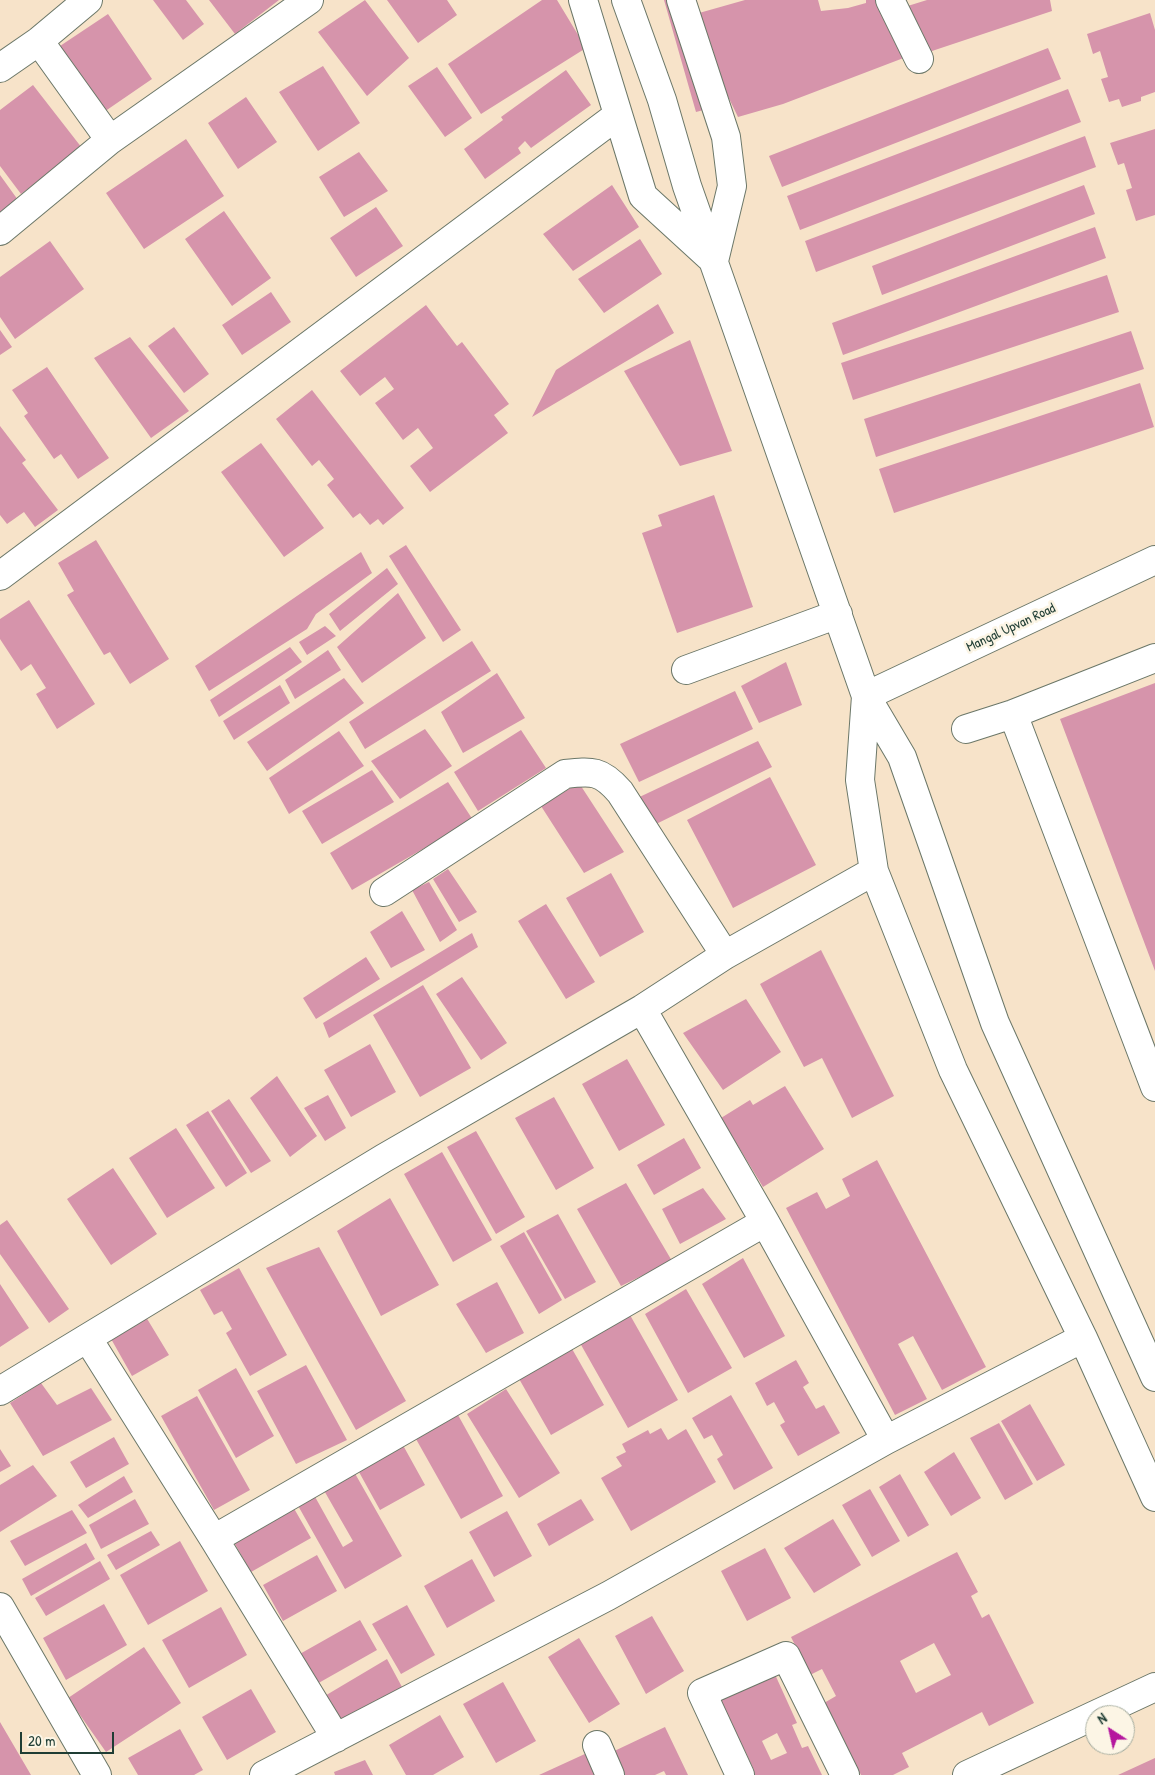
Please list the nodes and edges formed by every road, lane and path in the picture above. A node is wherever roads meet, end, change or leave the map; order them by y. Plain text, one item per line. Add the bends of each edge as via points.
1 (88, 0) edge
2 (309, 0) edge
3 (583, 0) edge
4 (626, 0) edge
5 (681, 0) edge
6 (890, 0) edge
7 (39, 41) junction
8 (919, 59) dead end
9 (0, 68) edge
10 (618, 115) junction
11 (110, 140) junction
12 (0, 232) edge
13 (714, 261) junction
14 (1155, 560) edge
15 (4, 565) edge
16 (838, 614) junction
17 (1155, 658) edge
18 (686, 670) dead end
19 (866, 696) junction
20 (1013, 714) junction
21 (966, 729) dead end
22 (874, 870) junction
23 (384, 892) dead end
24 (725, 956) junction
25 (642, 1009) junction
26 (1155, 1087) edge
27 (765, 1222) junction
28 (1083, 1338) junction
29 (88, 1339) junction
30 (1155, 1377) edge
31 (0, 1391) edge
32 (886, 1440) junction
33 (1155, 1497) edge
34 (214, 1539) junction
35 (0, 1606) edge
36 (1155, 1687) edge
37 (1116, 1705) edge
38 (1085, 1720) edge
39 (336, 1738) junction
40 (597, 1745) dead end
41 (97, 1775) edge
42 (264, 1775) edge
43 (610, 1775) edge
44 (740, 1775) edge
45 (845, 1775) edge
46 (967, 1775) edge

1 - 7 street
2 - 11 street
3 - 10 street
4 - 13 street
5 - 13 street via 726,137 732,186
6 - 8 street
7 - 9 street
7 - 11 street
10 - 13 street via 643,196
10 - 15 street
11 - 12 street
13 - 16 street
14 - 19 street, Mangal Upvan Road
16 - 18 street
16 - 19 street
17 - 20 street
19 - 22 street via 860,780
19 - 30 street via 902,757 995,1023
20 - 21 street
20 - 26 street
22 - 24 street
22 - 28 street via 953,1070
23 - 24 street via 565,774 587,771 608,778 620,792
24 - 25 street
25 - 27 street
25 - 29 street via 384,1158
27 - 32 street
27 - 34 street
28 - 32 street
28 - 33 street
29 - 31 street
29 - 34 street
32 - 39 street via 608,1596
34 - 39 street
35 - 41 street
36 - 37 street
38 - 46 street
39 - 42 street
40 - 43 street
44 - 45 street via 702,1693 786,1656

